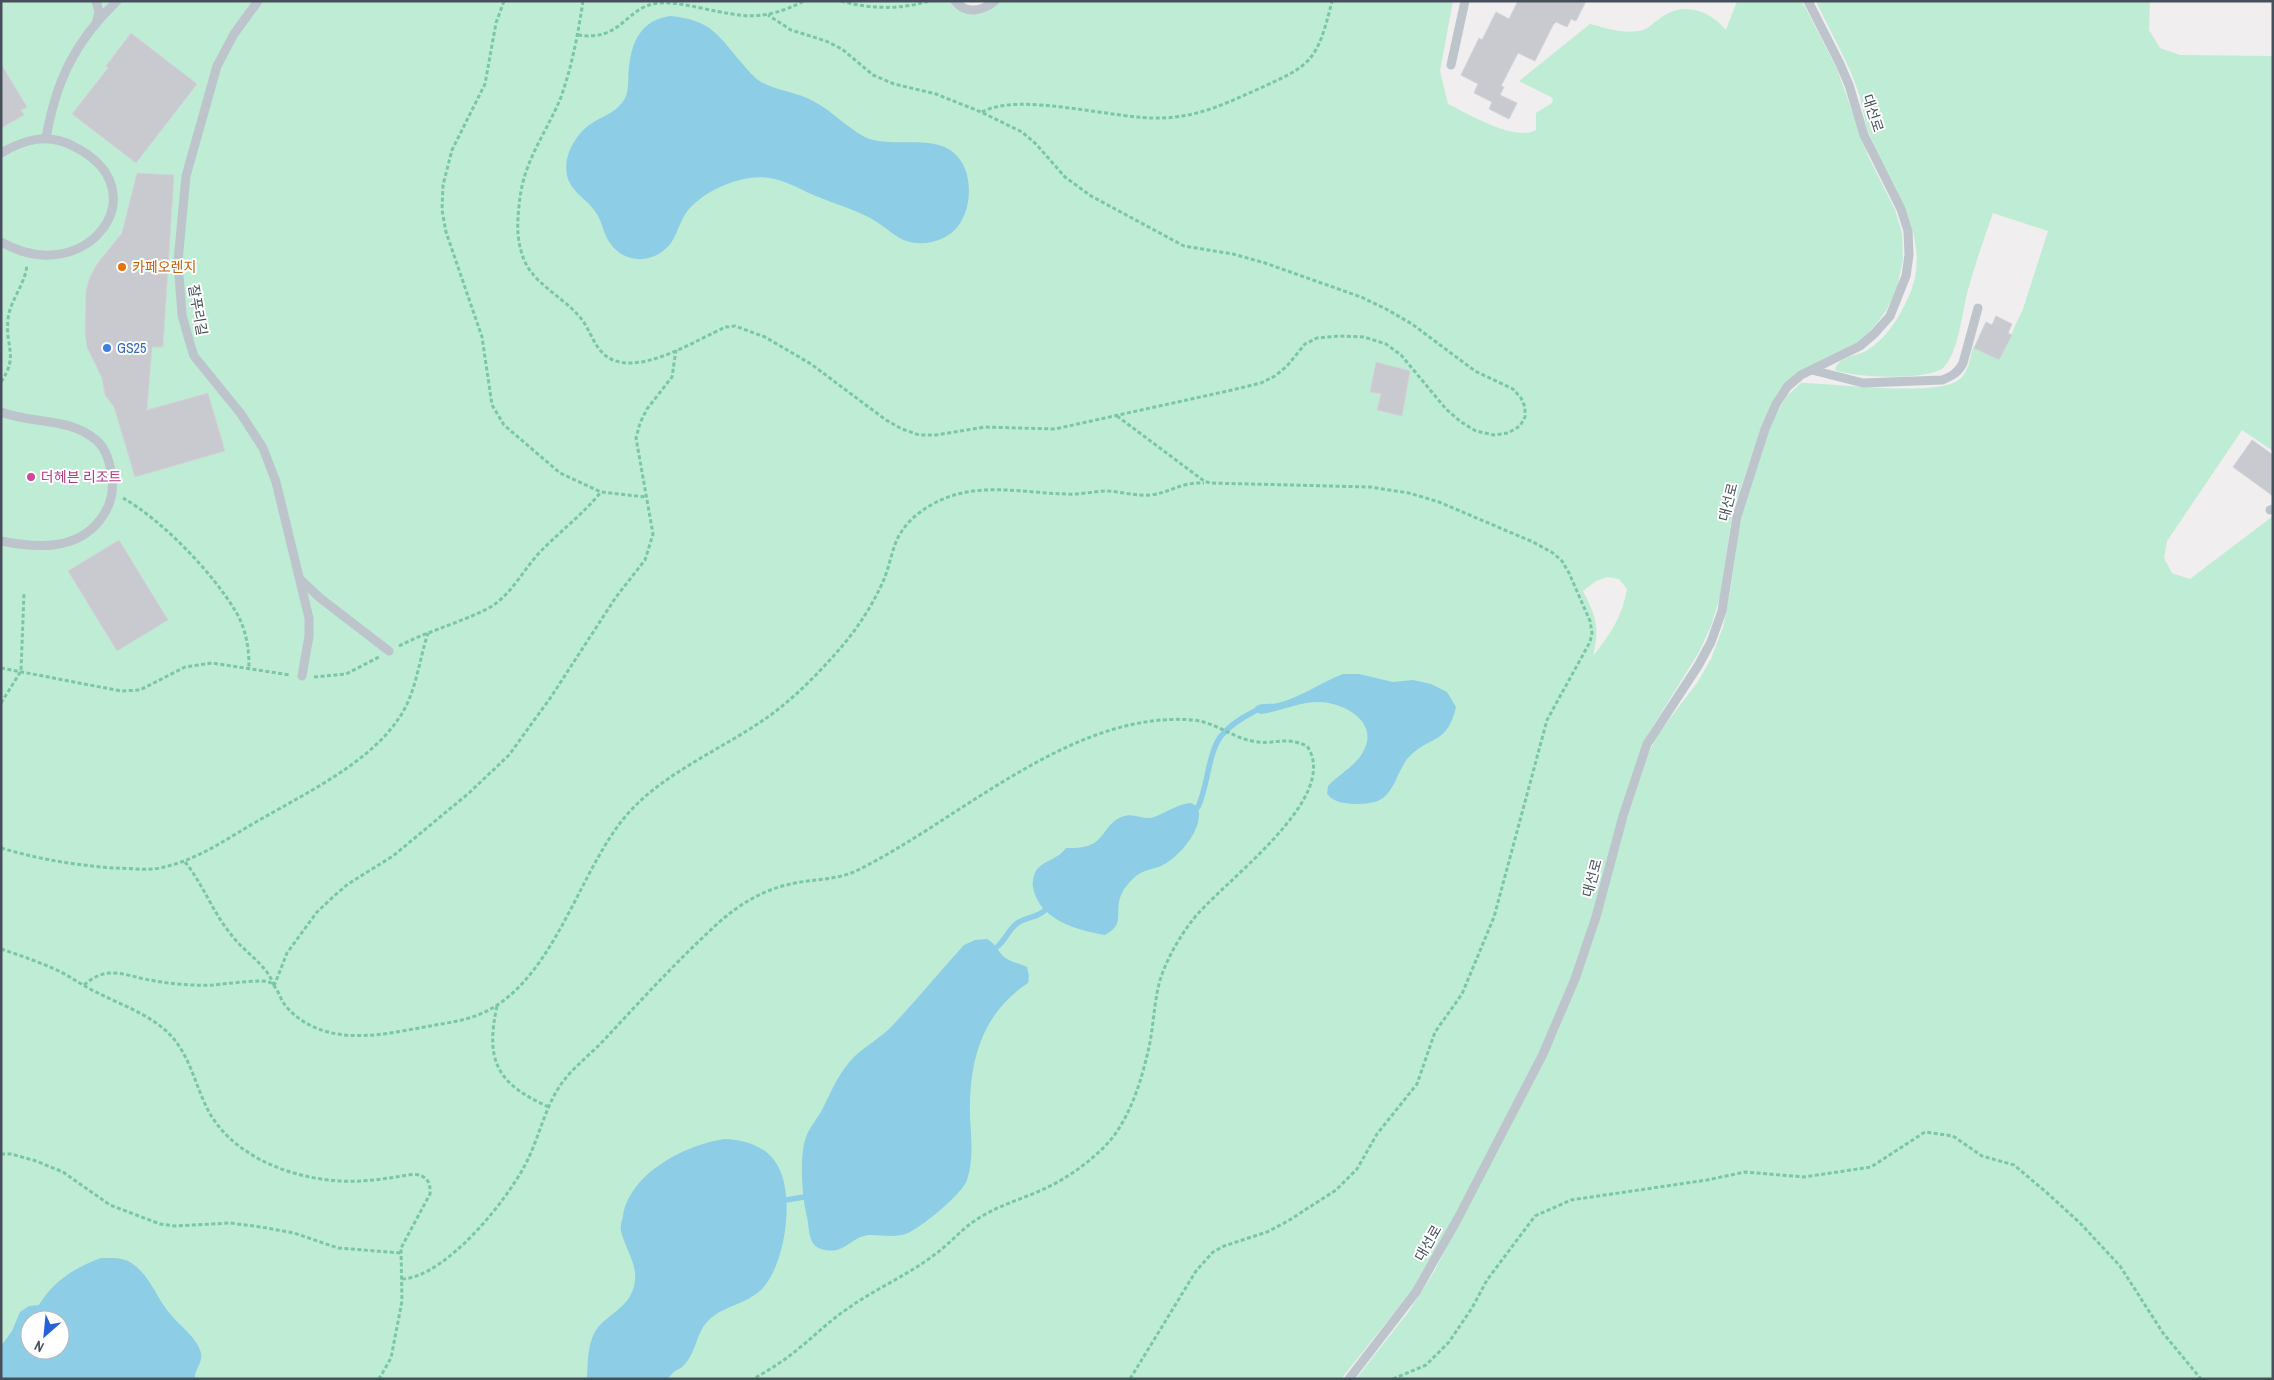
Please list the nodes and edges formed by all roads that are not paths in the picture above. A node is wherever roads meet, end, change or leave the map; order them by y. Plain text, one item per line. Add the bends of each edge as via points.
1 (96, 1) edge
2 (117, 1) edge
3 (258, 1) edge
4 (955, 1) edge
5 (995, 1) edge
6 (1465, 1) edge
7 (1808, 1) edge
8 (96, 22) junction
9 (1451, 65) dead end
10 (46, 138) junction
11 (1, 153) edge
12 (1, 242) edge
13 (1978, 308) dead end
14 (1812, 370) junction
15 (4, 415) edge
16 (1, 541) edge
17 (302, 581) junction
18 (389, 651) dead end
19 (302, 676) dead end
20 (1348, 1379) edge

1 - 8 lane via 99,11
2 - 8 lane
3 - 17 lane, 잘푸리길 via 234,34 217,66 186,176 178,261 182,315 194,356 241,414 263,448 276,482
4 - 5 lane via 965,9 975,11
6 - 9 lane
7 - 14 lane, 대선로 via 1849,85 1864,135 1901,209 1908,232 1909,255 1906,276 1890,316 1860,346
8 - 10 lane via 63,74 51,109
10 - 11 lane via 19,144
10 - 12 lane via 58,139 88,153 101,165 109,179 112,211 94,240 62,254 27,252
13 - 14 lane via 1959,371 1942,380 1862,383
14 - 20 lane, 대선로 via 1787,387 1765,428 1737,516 1719,619 1711,642 1647,744 1575,979 1542,1054 1457,1220 1416,1292
15 - 16 lane via 74,427 97,440 108,458 113,493 99,522 75,541 43,545
17 - 18 lane
17 - 19 lane, 잘푸리길 via 309,618

